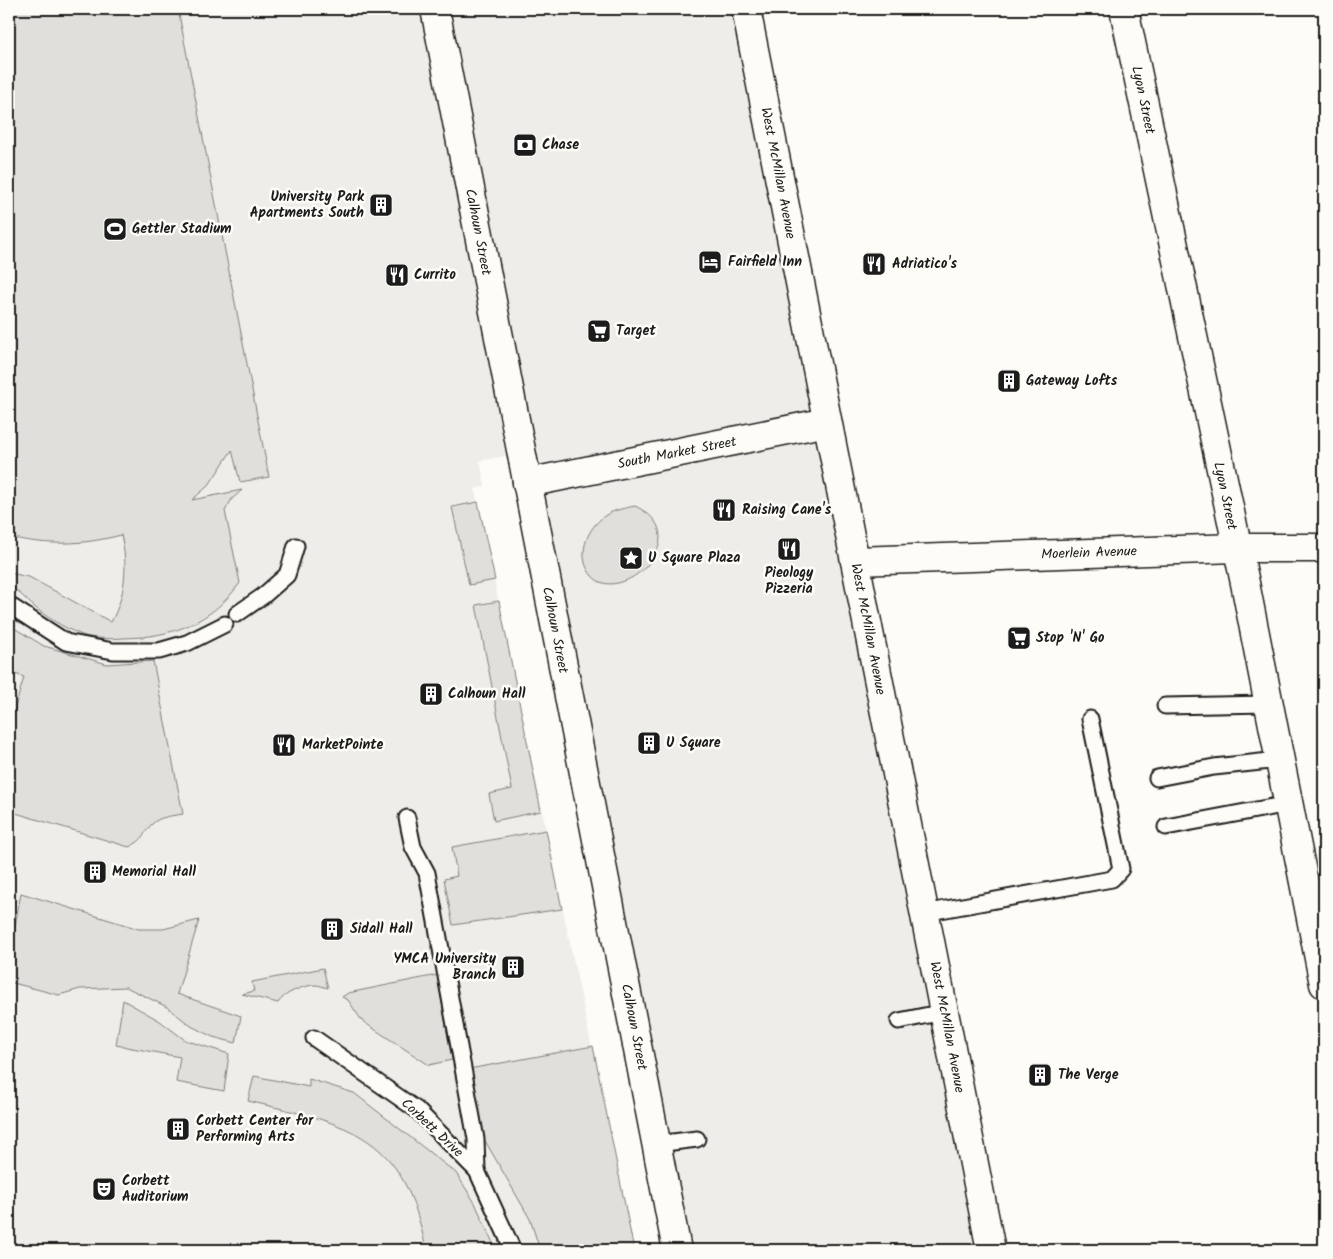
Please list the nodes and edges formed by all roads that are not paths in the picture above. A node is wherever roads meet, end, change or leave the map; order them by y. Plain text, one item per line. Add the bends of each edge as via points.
1 (435, 9) edge
2 (746, 9) edge
3 (1124, 9) edge
4 (827, 422) junction
5 (527, 483) junction
6 (296, 546) dead end
7 (1236, 548) junction
8 (1324, 548) edge
9 (855, 562) junction
10 (9, 605) edge
11 (237, 614) dead end
12 (225, 624) dead end
13 (1268, 704) junction
14 (1165, 706) dead end
15 (1090, 719) dead end
16 (1280, 760) junction
17 (1156, 778) dead end
18 (1288, 804) junction
19 (406, 818) dead end
20 (1166, 827) dead end
21 (924, 913) junction
22 (1324, 984) edge
23 (944, 1012) junction
24 (899, 1021) dead end
25 (314, 1038) dead end
26 (697, 1139) dead end
27 (657, 1144) junction
28 (477, 1171) junction
29 (512, 1250) edge
30 (677, 1250) edge
31 (991, 1250) edge

1 - 5 main road, Calhoun Street
2 - 4 main road, West McMillan Avenue
3 - 7 main road, Lyon Street
4 - 5 main road, South Market Street
4 - 9 main road, West McMillan Avenue
5 - 27 main road, Calhoun Street
6 - 11 lane via 287,574
7 - 8 main road, Moerlein Avenue
7 - 9 main road, Moerlein Avenue
7 - 13 main road, Lyon Street
9 - 21 main road, West McMillan Avenue
10 - 12 lane via 66,642 113,651 159,651 187,643
13 - 14 lane
13 - 16 main road, Lyon Street
15 - 21 lane via 1121,869 1112,879
16 - 17 lane via 1214,767
16 - 18 main road, Lyon Street
18 - 20 lane
18 - 22 main road, Lyon Street
19 - 28 lane via 413,847 427,874 437,919 476,1139
21 - 23 main road, West McMillan Avenue
23 - 24 lane
23 - 31 main road, West McMillan Avenue
25 - 28 lane, Corbett Drive via 418,1110
26 - 27 lane
27 - 30 main road, Calhoun Street
28 - 29 lane, Corbett Drive

